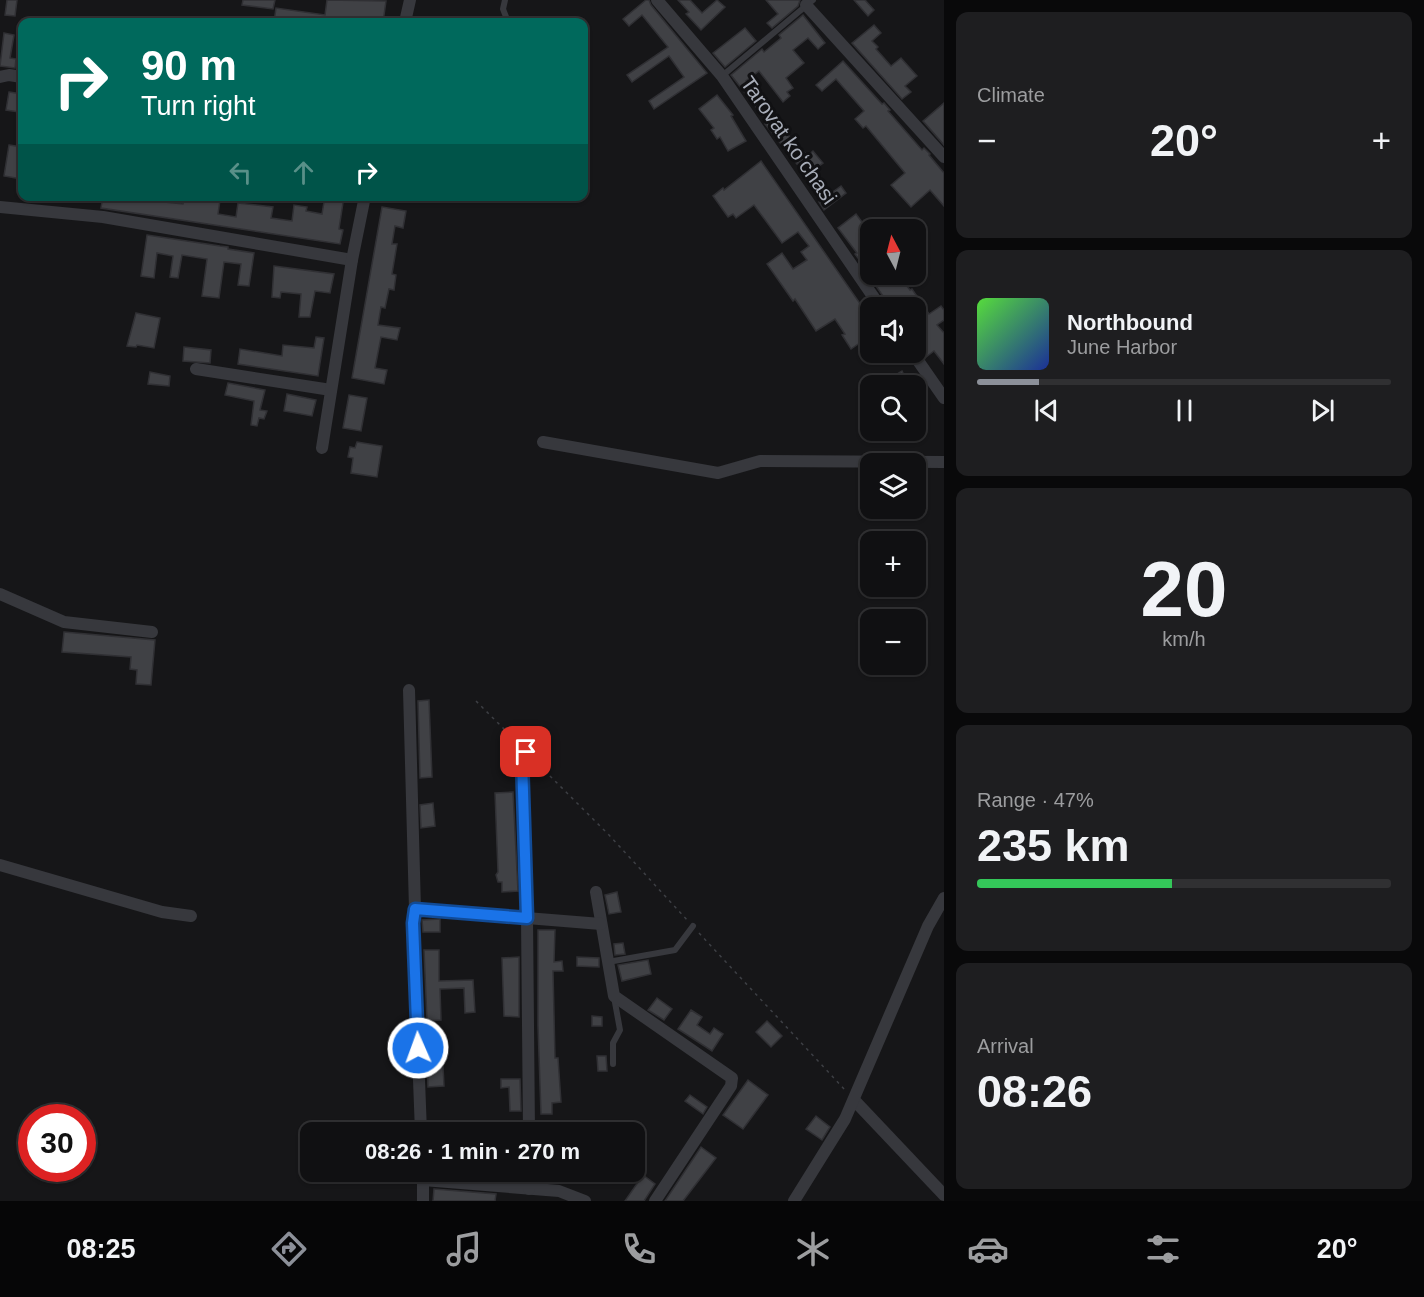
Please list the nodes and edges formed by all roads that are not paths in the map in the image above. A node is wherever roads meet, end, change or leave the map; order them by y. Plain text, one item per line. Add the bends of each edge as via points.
1 (410, 0) edge
2 (505, 0) edge
3 (657, 0) edge
4 (809, 3) edge
5 (406, 18) edge
6 (506, 18) edge
7 (18, 76) edge
8 (722, 76) junction
9 (0, 77) edge
10 (944, 157) edge
11 (364, 201) edge
12 (0, 207) edge
13 (352, 260) junction
14 (873, 297) edge
15 (919, 363) edge
16 (196, 369) dead end
17 (331, 390) junction
18 (944, 399) edge
19 (543, 442) dead end
20 (322, 448) dead end
21 (944, 462) edge
22 (0, 594) edge
23 (153, 632) dead end
24 (409, 690) dead end
25 (526, 752) road end
26 (0, 865) edge
27 (596, 892) dead end
28 (944, 898) edge
29 (415, 909) junction
30 (191, 916) dead end
31 (527, 918) junction
32 (601, 924) junction
33 (693, 926) road end
34 (608, 963) junction
35 (614, 996) junction
36 (613, 1064) dead end
37 (854, 1100) junction
38 (421, 1122) edge
39 (529, 1122) edge
40 (423, 1182) edge
41 (472, 1182) edge
42 (530, 1182) edge
43 (530, 1189) junction
44 (944, 1195) edge
45 (423, 1201) edge
46 (585, 1201) edge
47 (656, 1201) edge
48 (795, 1201) edge

1 - 5 street
2 - 6 lane
3 - 8 street, Tarovat koʻchasi
4 - 8 lane
4 - 10 street
7 - 9 street
8 - 14 street, Tarovat koʻchasi
11 - 13 street
12 - 13 street via 103,217
13 - 17 street
15 - 18 street
16 - 17 street
17 - 20 street
19 - 21 street via 718,473 760,461
22 - 23 street via 64,622
24 - 29 street
25 - 31 street via 522,760
26 - 30 street via 162,912
27 - 32 street
28 - 37 street via 928,926
29 - 31 street
29 - 38 street
31 - 32 street
31 - 39 street
32 - 34 street
33 - 34 lane via 675,950
34 - 35 street
35 - 36 lane via 620,1030 613,1043
35 - 47 street via 732,1078 731,1086
37 - 44 street
37 - 48 street
40 - 45 street
41 - 43 street
42 - 43 street
43 - 46 street via 559,1191

